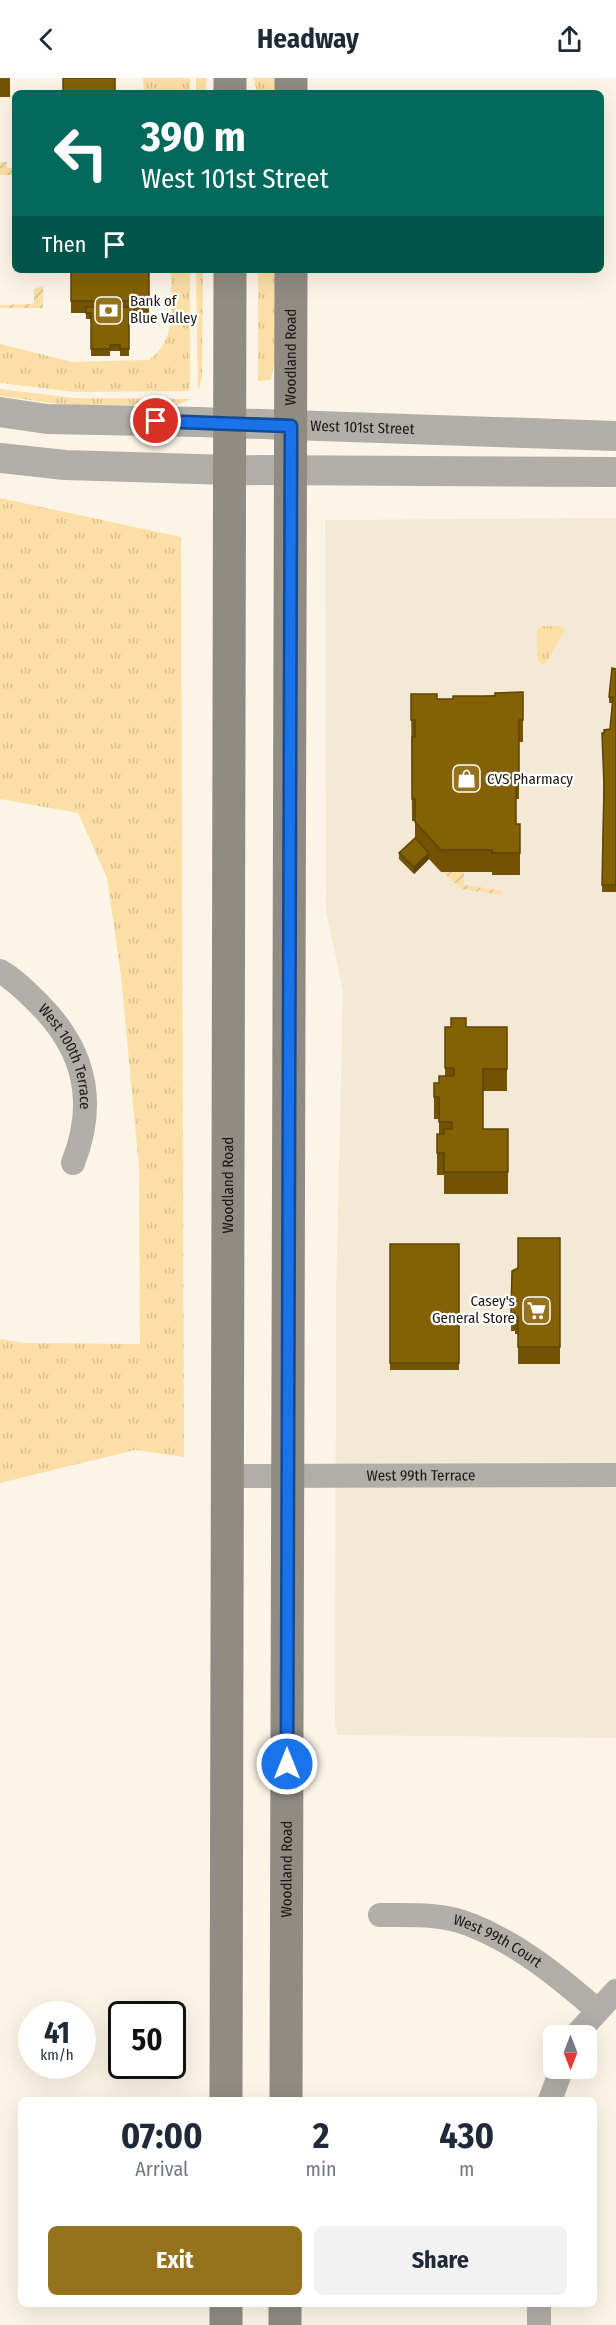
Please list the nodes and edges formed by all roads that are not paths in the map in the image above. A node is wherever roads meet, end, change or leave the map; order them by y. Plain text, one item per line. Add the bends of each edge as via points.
1 (230, 273) edge
2 (291, 273) edge
3 (0, 412) edge
4 (230, 424) junction
5 (291, 426) junction
6 (616, 436) edge
7 (0, 458) edge
8 (230, 470) junction
9 (289, 470) junction
10 (616, 472) edge
11 (0, 971) edge
12 (73, 1163) dead end
13 (616, 1474) edge
14 (226, 1476) junction
15 (288, 1476) junction
16 (380, 1915) dead end
17 (616, 1990) edge
18 (597, 2010) junction
19 (584, 2025) edge
20 (558, 2079) edge
21 (226, 2097) edge
22 (286, 2097) edge
23 (551, 2097) edge
24 (226, 2307) edge
25 (285, 2307) edge
26 (539, 2307) edge
27 (226, 2325) edge
28 (285, 2325) edge
29 (539, 2325) edge

1 - 4 main road, Woodland Road
2 - 5 main road, Woodland Road
3 - 4 street, West 101st Street via 47,419
4 - 5 street, West 101st Street
4 - 8 main road, Woodland Road
5 - 6 street, West 101st Street
5 - 9 main road, Woodland Road
7 - 8 street via 65,465
8 - 9 street
8 - 14 main road, Woodland Road
9 - 10 street
9 - 15 main road, Woodland Road
11 - 12 street, West 100th Terrace via 53,1018 71,1045 82,1073 85,1122
13 - 15 street, West 99th Terrace
14 - 15 street, West 99th Terrace
14 - 21 main road, Woodland Road
15 - 22 main road, Woodland Road
16 - 18 street, West 99th Court via 424,1915 470,1924 557,1975
17 - 18 street
18 - 19 street
20 - 23 street
24 - 27 main road
25 - 28 main road
26 - 29 street

